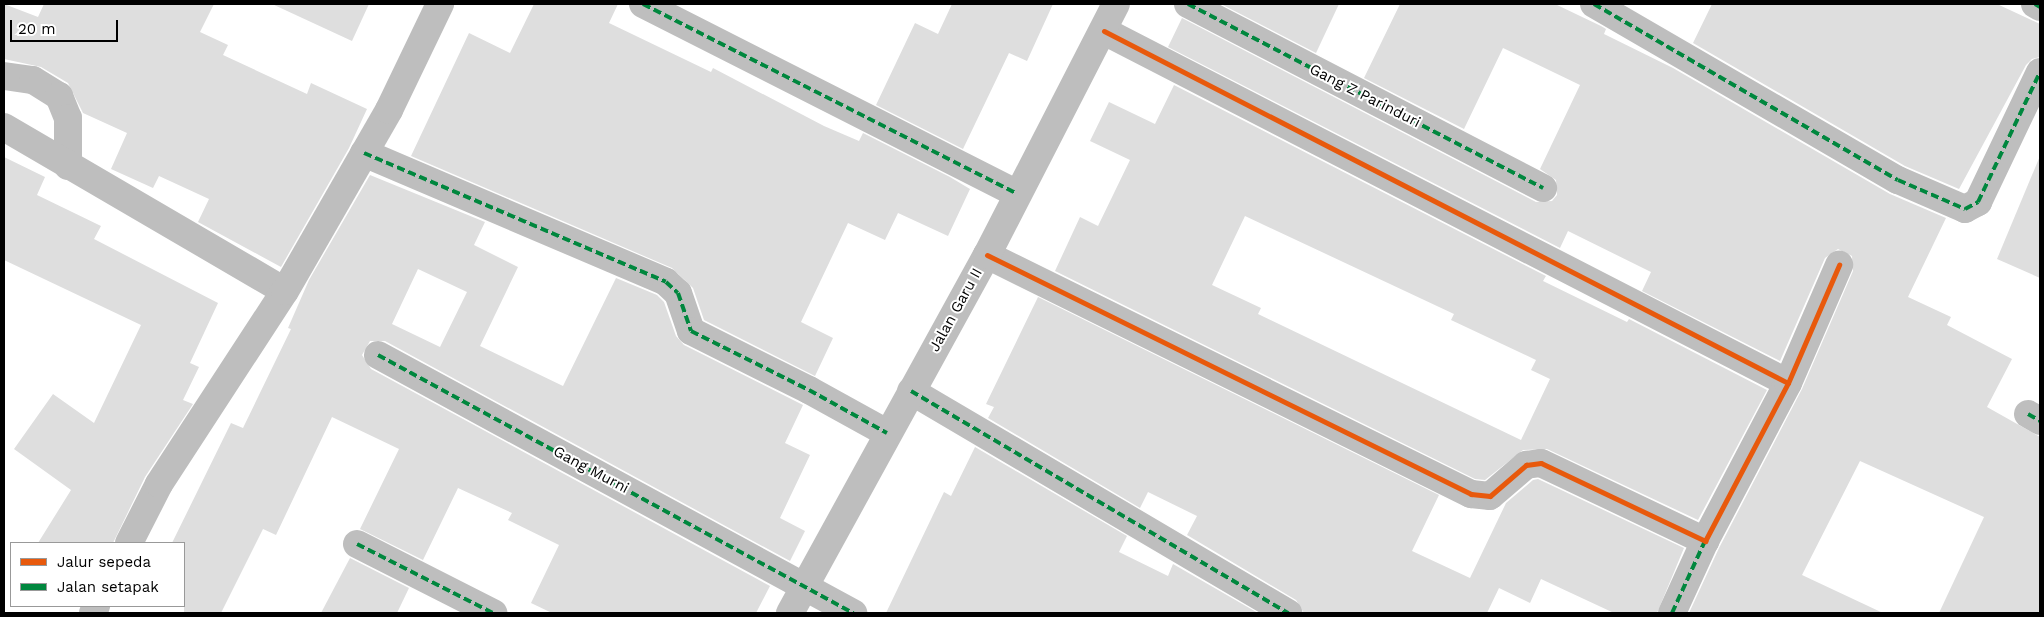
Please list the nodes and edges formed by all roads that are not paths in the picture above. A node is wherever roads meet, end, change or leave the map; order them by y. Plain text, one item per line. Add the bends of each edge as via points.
1 (440, 4) edge
2 (643, 4) edge
3 (1116, 4) edge
4 (1188, 4) edge
5 (1594, 4) edge
6 (2035, 4) edge
7 (2040, 7) edge
8 (1104, 31) junction
9 (2040, 72) edge
10 (4, 76) edge
11 (4, 127) edge
12 (364, 153) junction
13 (68, 166) junction
14 (1543, 188) dead end
15 (1017, 194) junction
16 (986, 255) junction
17 (1839, 265) dead end
18 (285, 291) junction
19 (378, 355) dead end
20 (1788, 383) junction
21 (911, 391) junction
22 (887, 434) junction
23 (1705, 541) junction
24 (130, 542) edge
25 (357, 544) dead end
26 (804, 586) junction
27 (493, 613) edge
28 (790, 613) edge
29 (853, 613) edge
30 (1288, 613) edge
31 (1672, 613) edge

1 - 12 street
2 - 15 street
3 - 8 street, Jalan Garu II
4 - 14 street, Gang Z Parinduri
5 - 9 street via 1898,180 1965,209 1972,208 1982,196
6 - 7 street
8 - 15 street, Jalan Garu II
8 - 20 street via 1348,160
10 - 13 street via 33,80 59,96 68,118
11 - 13 street
12 - 18 street
12 - 22 street via 666,282 678,293 691,331 809,390
13 - 18 street
15 - 16 street, Jalan Garu II
16 - 21 street, Jalan Garu II
16 - 23 street via 1471,494 1490,496 1526,465 1541,463
17 - 20 street
18 - 24 street via 159,484
19 - 26 street, Gang Murni
20 - 23 street
21 - 22 street, Jalan Garu II
21 - 30 street
22 - 26 street, Jalan Garu II
23 - 31 street
25 - 27 street
26 - 28 street, Jalan Garu II
26 - 29 street, Gang Murni

